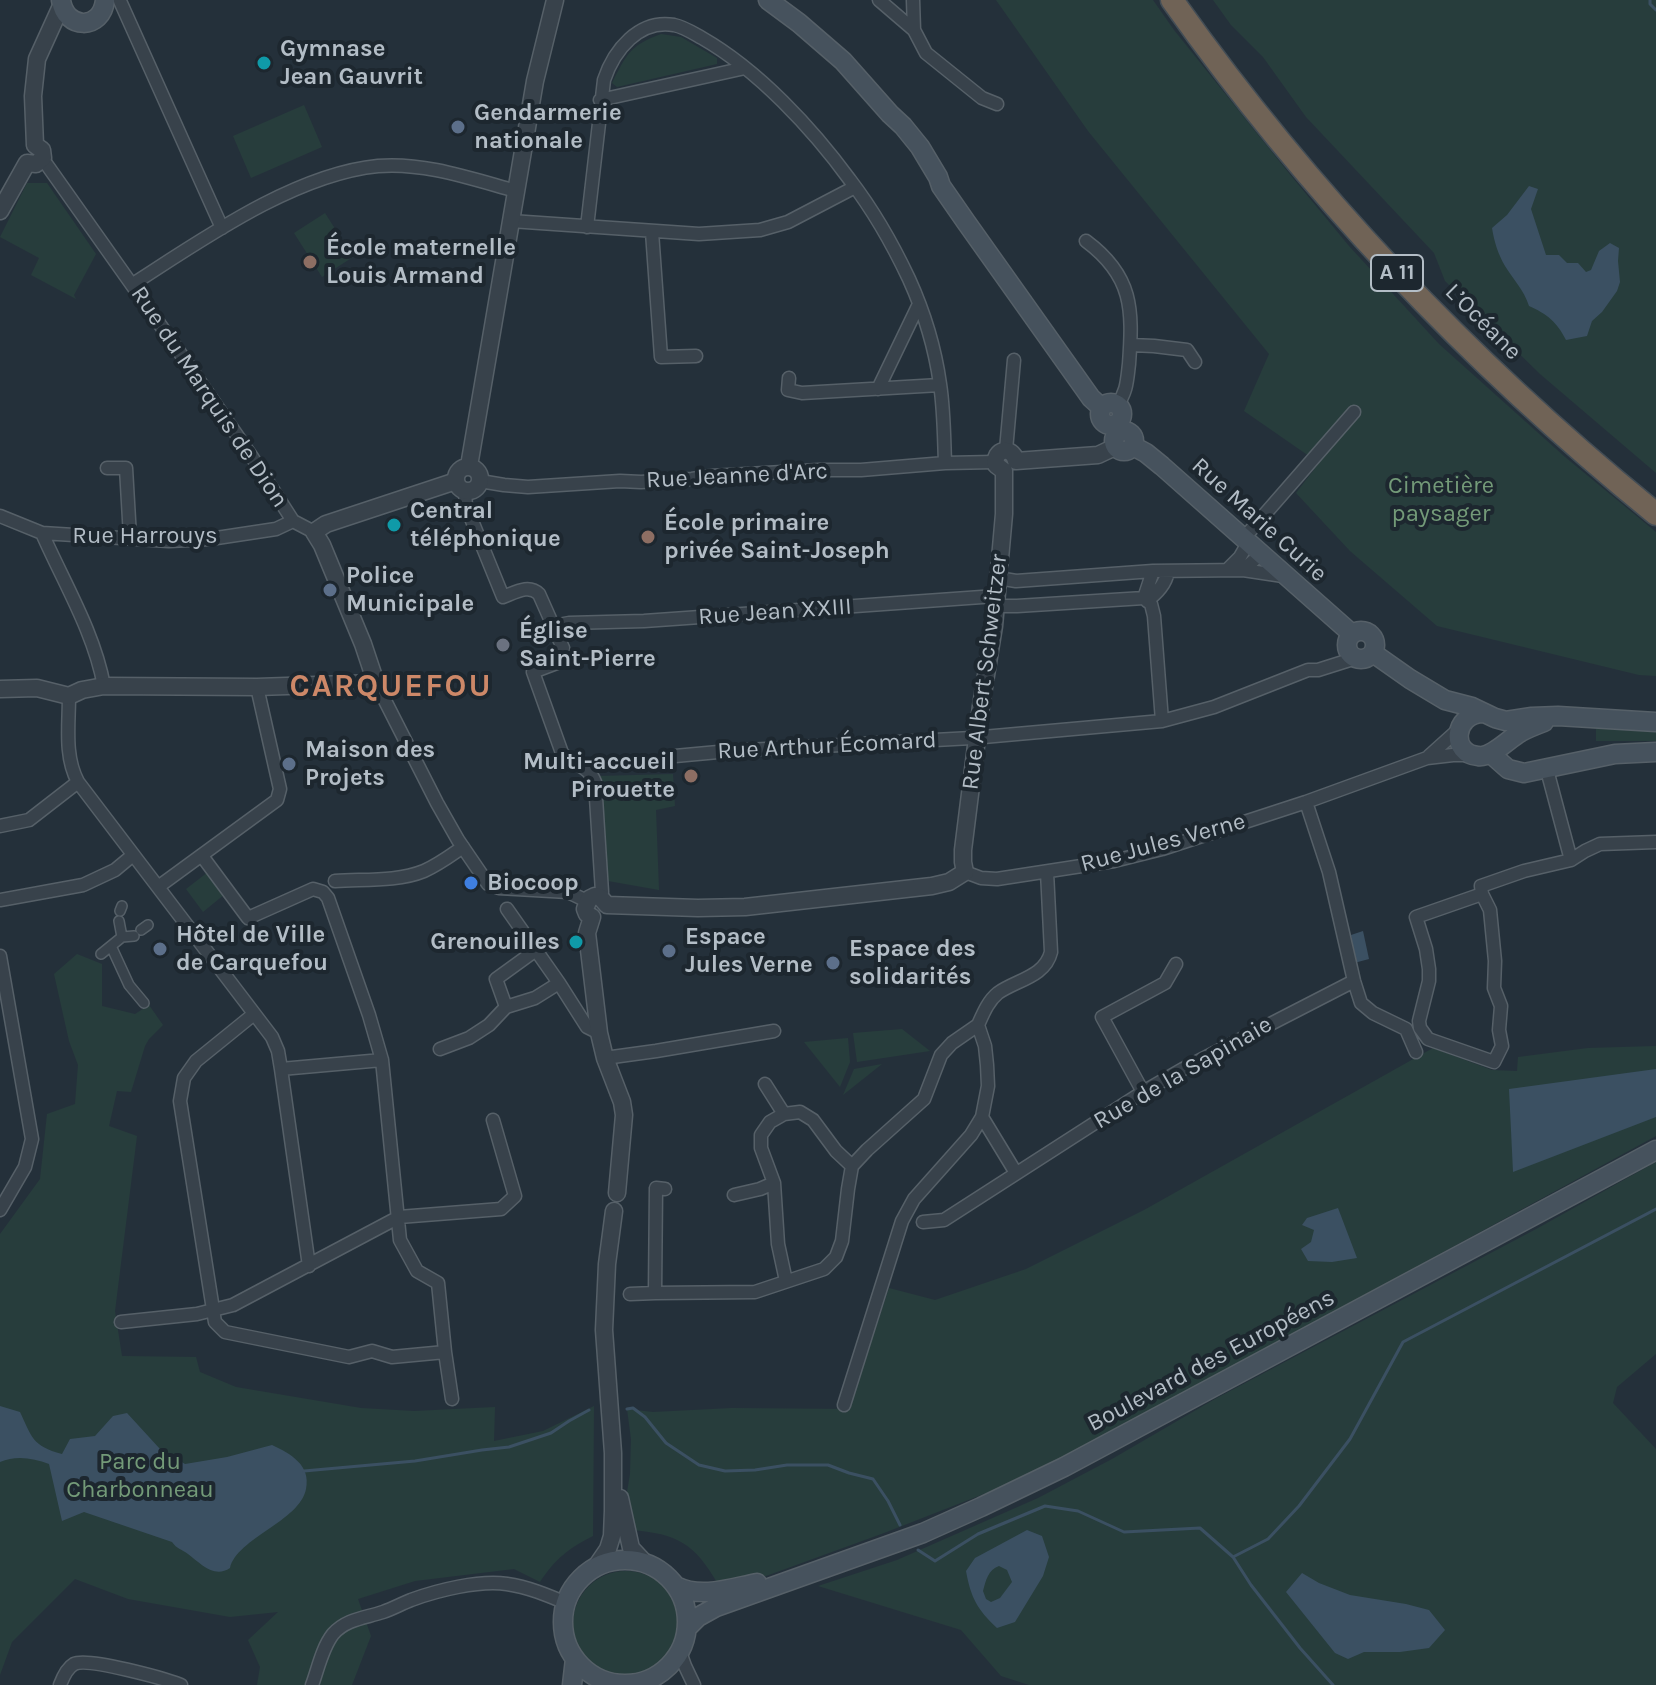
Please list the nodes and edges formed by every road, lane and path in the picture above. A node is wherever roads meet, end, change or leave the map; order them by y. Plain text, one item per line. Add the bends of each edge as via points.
1 (121, 0) edge
2 (555, 0) edge
3 (768, 0) edge
4 (879, 0) edge
5 (913, 0) edge
6 (1172, 0) edge
7 (1190, 0) edge
8 (62, 2) edge
9 (101, 8) edge
10 (78, 22) junction
11 (914, 30) junction
12 (745, 68) junction
13 (35, 77) junction
14 (600, 100) junction
15 (997, 104) dead end
16 (34, 162) junction
17 (855, 187) junction
18 (516, 191) junction
19 (0, 211) edge
20 (511, 221) junction
21 (587, 227) junction
22 (222, 228) junction
23 (652, 232) junction
24 (1086, 241) dead end
25 (133, 284) junction
26 (919, 304) junction
27 (1131, 345) junction
28 (696, 356) dead end
29 (1014, 360) dead end
30 (1195, 362) dead end
31 (789, 378) dead end
32 (940, 385) junction
33 (878, 389) junction
34 (1354, 412) dead end
35 (1117, 427) junction
36 (1005, 461) junction
37 (945, 463) junction
38 (469, 466) junction
39 (107, 468) dead end
40 (480, 481) junction
41 (461, 486) junction
42 (1656, 495) edge
43 (1656, 514) edge
44 (0, 516) edge
45 (293, 521) junction
46 (314, 532) junction
47 (42, 533) junction
48 (130, 537) junction
49 (1251, 545) junction
50 (1227, 570) junction
51 (1243, 570) junction
52 (1153, 571) junction
53 (1168, 571) junction
54 (1287, 577) junction
55 (998, 578) junction
56 (1146, 600) junction
57 (996, 601) junction
58 (553, 626) junction
59 (1364, 655) junction
60 (376, 683) junction
61 (104, 686) junction
62 (257, 687) junction
63 (0, 689) edge
64 (69, 696) junction
65 (1445, 700) junction
66 (1489, 715) junction
67 (1558, 716) junction
68 (1162, 721) junction
69 (1656, 722) edge
70 (1460, 726) junction
71 (978, 737) junction
72 (1496, 749) junction
73 (1656, 752) edge
74 (1472, 755) junction
75 (675, 756) dead end
76 (1427, 758) junction
77 (1547, 770) junction
78 (78, 782) junction
79 (1306, 802) junction
80 (0, 826) edge
81 (1656, 842) edge
82 (463, 847) junction
83 (133, 855) junction
84 (202, 856) junction
85 (1571, 860) junction
86 (965, 872) junction
87 (1047, 872) junction
88 (335, 881) dead end
89 (158, 887) junction
90 (1482, 894) junction
91 (0, 900) edge
92 (596, 905) junction
93 (507, 909) dead end
94 (120, 913) dead end
95 (141, 930) dead end
96 (122, 937) junction
97 (111, 946) junction
98 (536, 950) junction
99 (101, 954) dead end
100 (0, 956) edge
101 (1176, 964) dead end
102 (1354, 981) junction
103 (559, 983) junction
104 (144, 1003) dead end
105 (506, 1007) junction
106 (254, 1014) junction
107 (978, 1025) junction
108 (774, 1031) dead end
109 (599, 1033) junction
110 (440, 1049) dead end
111 (1416, 1052) dead end
112 (605, 1058) junction
113 (382, 1060) junction
114 (281, 1069) junction
115 (765, 1084) dead end
116 (1143, 1092) junction
117 (784, 1114) junction
118 (982, 1117) junction
119 (493, 1120) dead end
120 (1656, 1150) edge
121 (852, 1166) junction
122 (1016, 1173) junction
123 (774, 1183) junction
124 (665, 1189) dead end
125 (734, 1195) dead end
126 (0, 1210) edge
127 (399, 1217) junction
128 (923, 1222) dead end
129 (309, 1266) junction
130 (786, 1281) junction
131 (655, 1293) junction
132 (630, 1294) dead end
133 (211, 1310) junction
134 (121, 1322) dead end
135 (445, 1352) junction
136 (452, 1399) dead end
137 (844, 1405) dead end
138 (613, 1453) junction
139 (645, 1563) junction
140 (595, 1568) junction
141 (776, 1585) junction
142 (676, 1586) junction
143 (566, 1603) junction
144 (687, 1628) junction
145 (680, 1652) junction
146 (575, 1659) junction
147 (615, 1684) edge
148 (60, 1685) edge
149 (181, 1685) edge
150 (312, 1685) edge
151 (572, 1685) edge
152 (694, 1685) edge

1 - 9 main road
1 - 22 street
2 - 18 street
3 - 35 main road, Rue Marie Curie via 843,61 903,126 1091,398
4 - 11 street
5 - 11 street
6 - 43 highway, L’Océane / A 11 via 1290,153 1398,274 1532,406
7 - 42 highway, L’Océane / A 11 via 1296,137 1422,278 1527,382
8 - 10 main road via 68,16
8 - 13 street via 40,51
9 - 10 main road via 89,22
10 - 13 street via 53,40
11 - 15 street via 926,53
12 - 14 street
12 - 14 street via 683,28 656,26 624,43 604,80
12 - 17 street via 816,137
13 - 16 street via 35,145 24,151 24,157
14 - 21 street
16 - 19 street
16 - 25 street, Rue du Marquis de Dion via 47,165
17 - 23 street via 788,222 760,230
17 - 26 street
18 - 20 street
18 - 22 street via 416,167 380,166 318,179
20 - 21 street
20 - 38 street
21 - 23 street
22 - 25 street
23 - 28 street via 661,357
24 - 27 street via 1119,275 1131,312
25 - 45 street, Rue du Marquis de Dion
26 - 32 street
26 - 33 street
27 - 30 street via 1187,350
27 - 35 street
29 - 36 street, Rue Albert Schweitzer
31 - 33 street via 788,390 802,393
32 - 33 street
32 - 37 street
34 - 49 street
35 - 36 street via 1098,455
35 - 49 main road, Rue Marie Curie
36 - 37 street, Rue Jeanne d'Arc
36 - 55 street, Rue Albert Schweitzer
37 - 40 street, Rue Jeanne d'Arc via 528,487
38 - 40 street via 480,474
38 - 41 street via 459,472
39 - 48 street via 126,468
40 - 41 street via 470,491
41 - 46 street via 326,524
41 - 58 street via 501,591 534,589
44 - 47 street, Rue Harrouys
45 - 46 street, Rue du Marquis de Dion
45 - 48 street, Rue Harrouys via 276,529 210,539
46 - 60 street
47 - 48 street, Rue Harrouys
47 - 61 street via 95,652
49 - 50 street
49 - 51 street
49 - 54 main road, Rue Marie Curie
50 - 51 street
50 - 53 street
51 - 54 street
52 - 53 street
52 - 55 street
52 - 56 street
53 - 56 street via 1155,595
54 - 59 main road, Rue Marie Curie via 1352,634 1347,648
55 - 57 street, Rue Albert Schweitzer
56 - 57 street, Rue Jean XXIII via 1017,606
56 - 68 street via 1154,616
57 - 58 street, Rue Jean XXIII
57 - 71 street, Rue Albert Schweitzer
58 - 92 street via 563,648 557,663 533,672 560,748 595,782 602,892
59 - 65 main road
59 - 68 street, Rue Arthur Écomard
60 - 62 street
60 - 82 street
61 - 62 street
61 - 64 street
62 - 84 street via 280,795
63 - 64 street via 37,688
64 - 78 street via 69,759
65 - 66 main road
65 - 70 main road
66 - 67 main road via 1506,721
66 - 70 main road via 1472,714
66 - 72 main road via 1502,730
67 - 69 main road
67 - 72 main road
68 - 71 street, Rue Arthur Écomard
70 - 74 main road via 1462,746
70 - 76 street, Rue Jules Verne
71 - 75 street, Rue Arthur Écomard
71 - 86 street, Rue Albert Schweitzer via 963,850
72 - 74 main road
72 - 77 main road via 1501,763 1513,771
73 - 77 main road via 1615,754
74 - 76 street, Rue Jules Verne
76 - 79 street, Rue Jules Verne
77 - 85 street
78 - 80 street via 29,820
78 - 83 street
79 - 87 street, Rue Jules Verne via 1162,849
79 - 102 street via 1329,872
81 - 85 street via 1600,844
82 - 88 street via 438,864 401,878
82 - 92 street, Rue Jules Verne via 488,884 568,892
83 - 89 street
83 - 91 street via 83,885
84 - 89 street
84 - 113 street via 248,918 313,889 323,892
85 - 90 street via 1481,886
86 - 87 street, Rue Jules Verne via 988,879
86 - 92 street, Rue Jules Verne via 932,886 745,907
87 - 107 street via 1048,963 996,994
89 - 106 street
90 - 90 street via 1490,910 1494,988 1501,1006 1502,1046 1494,1062 1428,1039 1419,1021 1429,969 1416,917
92 - 109 street via 587,933
93 - 98 street
94 - 96 street
95 - 96 street
96 - 97 street
97 - 99 street
97 - 104 street
98 - 103 street
98 - 105 street via 496,979
100 - 126 street via 32,1139 25,1167
101 - 116 street via 1165,983 1102,1017
102 - 111 street via 1361,1003 1406,1029
102 - 116 street, Rue de la Sapinaie
103 - 105 street
103 - 109 street via 587,1027
105 - 110 street via 469,1038
106 - 114 street via 272,1037
106 - 133 street via 196,1061 184,1078 180,1101
107 - 118 street via 988,1086
107 - 121 street via 941,1055 924,1099
108 - 112 street
109 - 112 street
112 - 138 street via 624,1115 617,1193 606,1199 614,1211 604,1319
113 - 114 street
113 - 127 street
114 - 129 street
115 - 117 street
116 - 122 street, Rue de la Sapinaie
117 - 121 street via 800,1112 813,1120
117 - 123 street via 761,1135
118 - 122 street
118 - 137 street via 902,1221
119 - 127 street via 515,1196 501,1209
120 - 141 main road, Boulevard des Européens via 1040,1479 923,1533
121 - 130 street via 836,1257 824,1269
122 - 128 street, Rue de la Sapinaie via 944,1220
123 - 125 street
123 - 130 street
124 - 131 street via 656,1188
127 - 129 street
127 - 135 street via 400,1240 417,1271 438,1283
129 - 133 street via 233,1305
130 - 131 street via 755,1292
131 - 132 street
133 - 134 street
133 - 135 street via 225,1332 349,1357 372,1351 392,1357
135 - 136 street
138 - 139 street via 631,1548
138 - 140 street via 612,1536
139 - 140 main road via 619,1560
139 - 142 main road
140 - 143 main road via 577,1582
141 - 142 main road via 699,1593
141 - 144 main road, Boulevard des Européens via 702,1614
142 - 144 main road
143 - 146 main road via 563,1626
143 - 150 street via 506,1584 420,1597 341,1627 327,1644
144 - 145 main road
145 - 147 main road via 644,1682
145 - 152 street
146 - 147 main road via 595,1677
146 - 151 main road
148 - 149 street via 68,1669 85,1661

